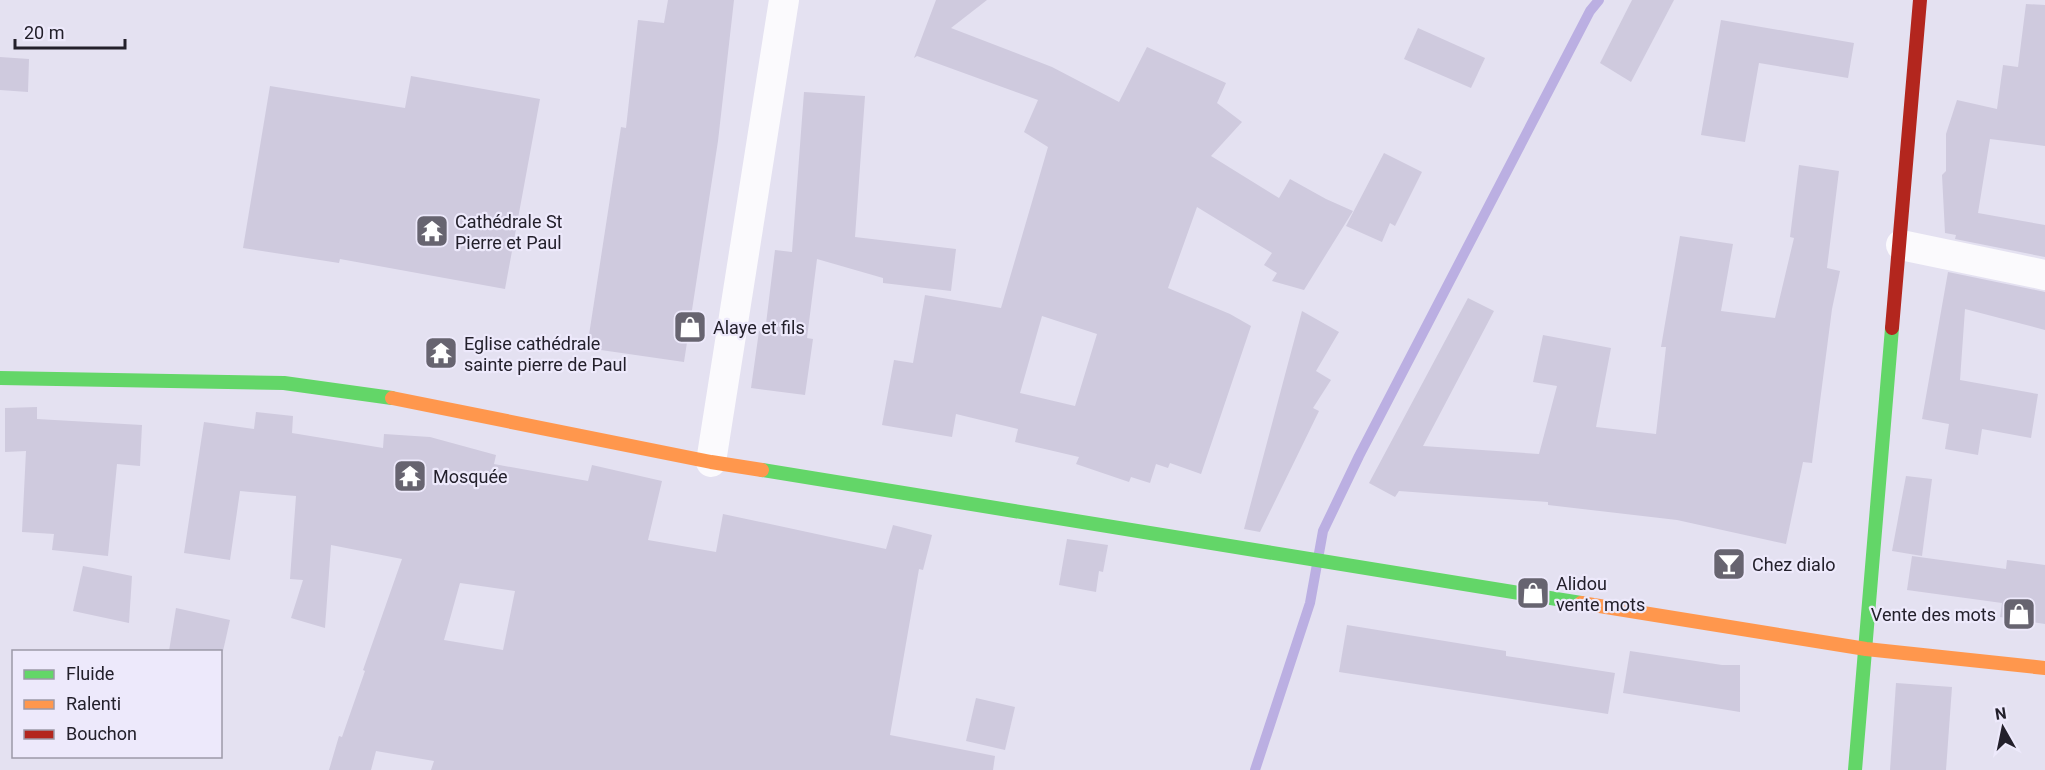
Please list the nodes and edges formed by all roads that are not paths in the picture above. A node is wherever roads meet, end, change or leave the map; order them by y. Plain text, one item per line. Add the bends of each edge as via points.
1 (784, 0) edge
2 (1920, 0) edge
3 (1901, 245) junction
4 (2045, 275) edge
5 (0, 378) edge
6 (711, 462) junction
7 (1866, 649) junction
8 (2045, 668) edge
9 (1855, 770) edge

1 - 6 street
2 - 3 street
3 - 4 street
3 - 7 street
5 - 6 street via 284,383 390,398
6 - 7 street
7 - 8 street
7 - 9 street

